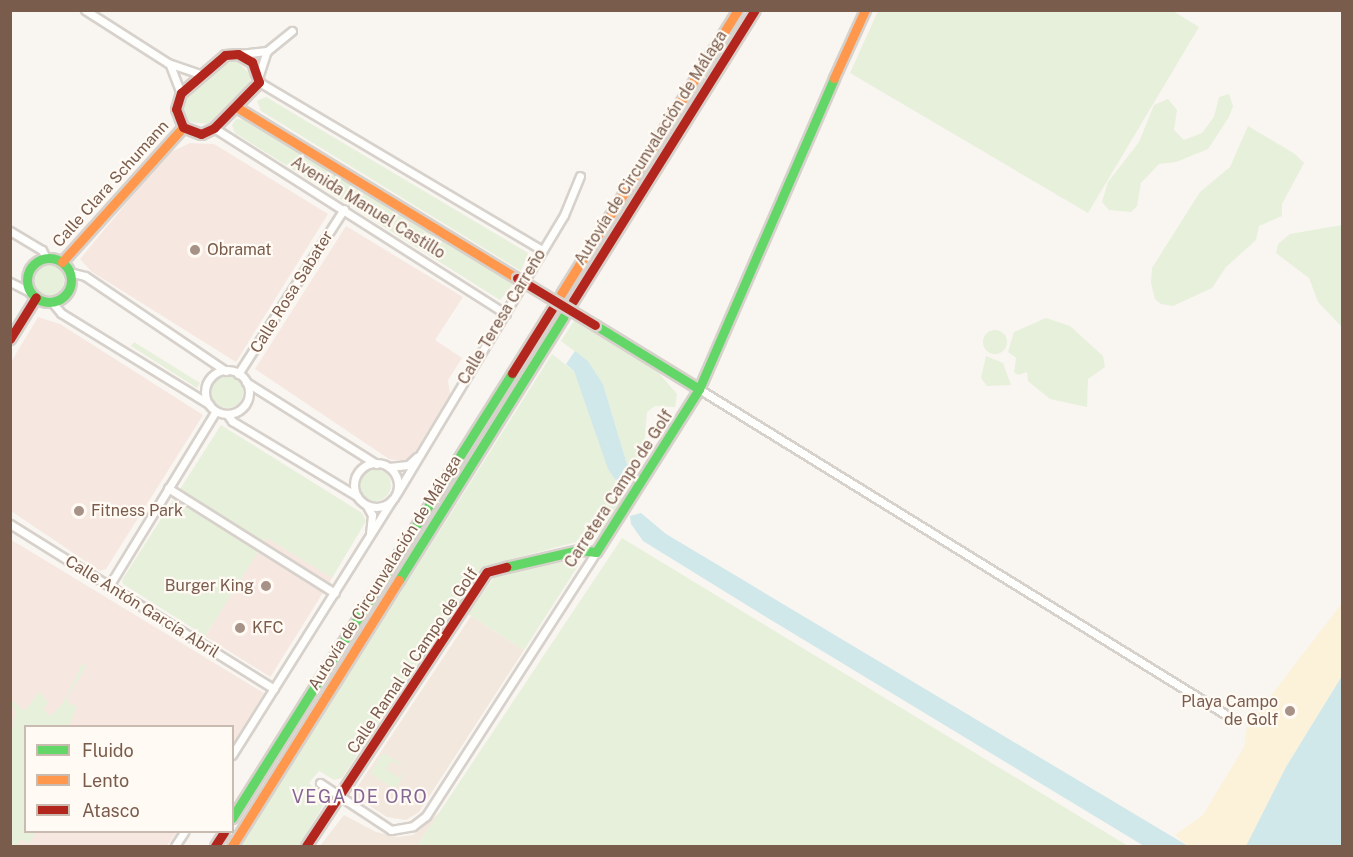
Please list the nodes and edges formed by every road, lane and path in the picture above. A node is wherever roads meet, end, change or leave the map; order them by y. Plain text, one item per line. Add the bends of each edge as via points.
1 (85, 10) edge
2 (738, 10) edge
3 (755, 10) edge
4 (865, 10) edge
5 (292, 31) dead end
6 (267, 51) junction
7 (238, 54) junction
8 (168, 63) junction
9 (203, 75) junction
10 (259, 79) junction
11 (181, 93) junction
12 (238, 108) junction
13 (183, 127) junction
14 (214, 128) junction
15 (580, 176) dead end
16 (344, 209) junction
17 (10, 231) edge
18 (543, 250) junction
19 (46, 258) junction
20 (62, 262) junction
21 (69, 272) junction
22 (10, 282) edge
23 (561, 294) dead end
24 (33, 295) junction
25 (51, 301) junction
26 (573, 301) dead end
27 (552, 309) dead end
28 (506, 314) junction
29 (564, 316) dead end
30 (10, 339) edge
31 (226, 371) junction
32 (238, 374) junction
33 (246, 382) junction
34 (699, 389) junction
35 (209, 404) junction
36 (216, 411) junction
37 (227, 414) junction
38 (419, 456) junction
39 (376, 464) junction
40 (389, 467) junction
41 (168, 488) junction
42 (397, 493) junction
43 (357, 496) junction
44 (392, 500) junction
45 (367, 506) junction
46 (10, 524) edge
47 (369, 538) junction
48 (596, 552) junction
49 (109, 586) junction
50 (334, 593) junction
51 (274, 689) junction
52 (1225, 714) dead end
53 (234, 752) edge
54 (320, 783) dead end
55 (339, 796) junction
56 (234, 815) edge
57 (183, 833) edge
58 (223, 833) edge
59 (175, 846) edge
60 (215, 846) edge
61 (232, 846) edge
62 (306, 846) edge

1 - 8 street
2 - 23 main road, Autovía de Circunvalación de Málaga
3 - 26 main road, Autovía de Circunvalación de Málaga
4 - 34 main road, Carretera Campo de Golf via 798,154
5 - 6 street
6 - 7 street
6 - 10 street
7 - 9 main road via 225,55
7 - 10 main road via 252,62
8 - 9 street
8 - 11 street
9 - 11 main road
10 - 12 main road
10 - 18 street
11 - 13 main road via 176,110
12 - 14 main road
12 - 34 main road, Avenida Manuel Castillo, bridge
13 - 14 main road via 201,134
13 - 20 main road, Calle Clara Schumann
14 - 16 street, Avenida Manuel Castillo
15 - 18 street, Calle Teresa Carreño via 564,215
16 - 28 street, Avenida Manuel Castillo
16 - 32 street, Calle Rosa Sabater
17 - 19 street via 42,250
18 - 28 street, Calle Teresa Carreño
19 - 20 main road
19 - 24 main road via 29,271
20 - 21 main road
21 - 25 main road via 67,291
21 - 31 street via 85,276
22 - 24 street
24 - 25 main road
24 - 30 main road
25 - 35 street via 61,313
27 - 56 main road, Autovía de Circunvalación de Málaga
28 - 38 street, Calle Teresa Carreño
29 - 61 main road, Autovía de Circunvalación de Málaga
31 - 32 street
31 - 35 street via 209,380 205,392
32 - 33 street
33 - 37 street via 246,404
33 - 39 street
34 - 48 main road, Carretera Campo de Golf
34 - 52 street
35 - 36 street
36 - 37 street
36 - 41 street
37 - 43 street via 232,421
38 - 40 street via 408,465
38 - 42 street, Calle Teresa Carreño
39 - 40 street
39 - 43 street via 357,474
40 - 42 street via 397,479
41 - 49 street
41 - 50 street
42 - 44 street
43 - 45 street
44 - 45 street via 381,507
44 - 47 street
45 - 47 street via 373,525
46 - 49 street, Calle Antón García Abril
47 - 50 street
48 - 55 main road, Calle Ramal al Campo de Golf via 579,550 487,572
48 - 55 street, Carretera Campo de Golf via 426,816 413,826 391,830
49 - 51 street, Calle Antón García Abril
50 - 51 street
51 - 53 street
54 - 55 street
55 - 62 main road
57 - 59 street
58 - 60 main road

